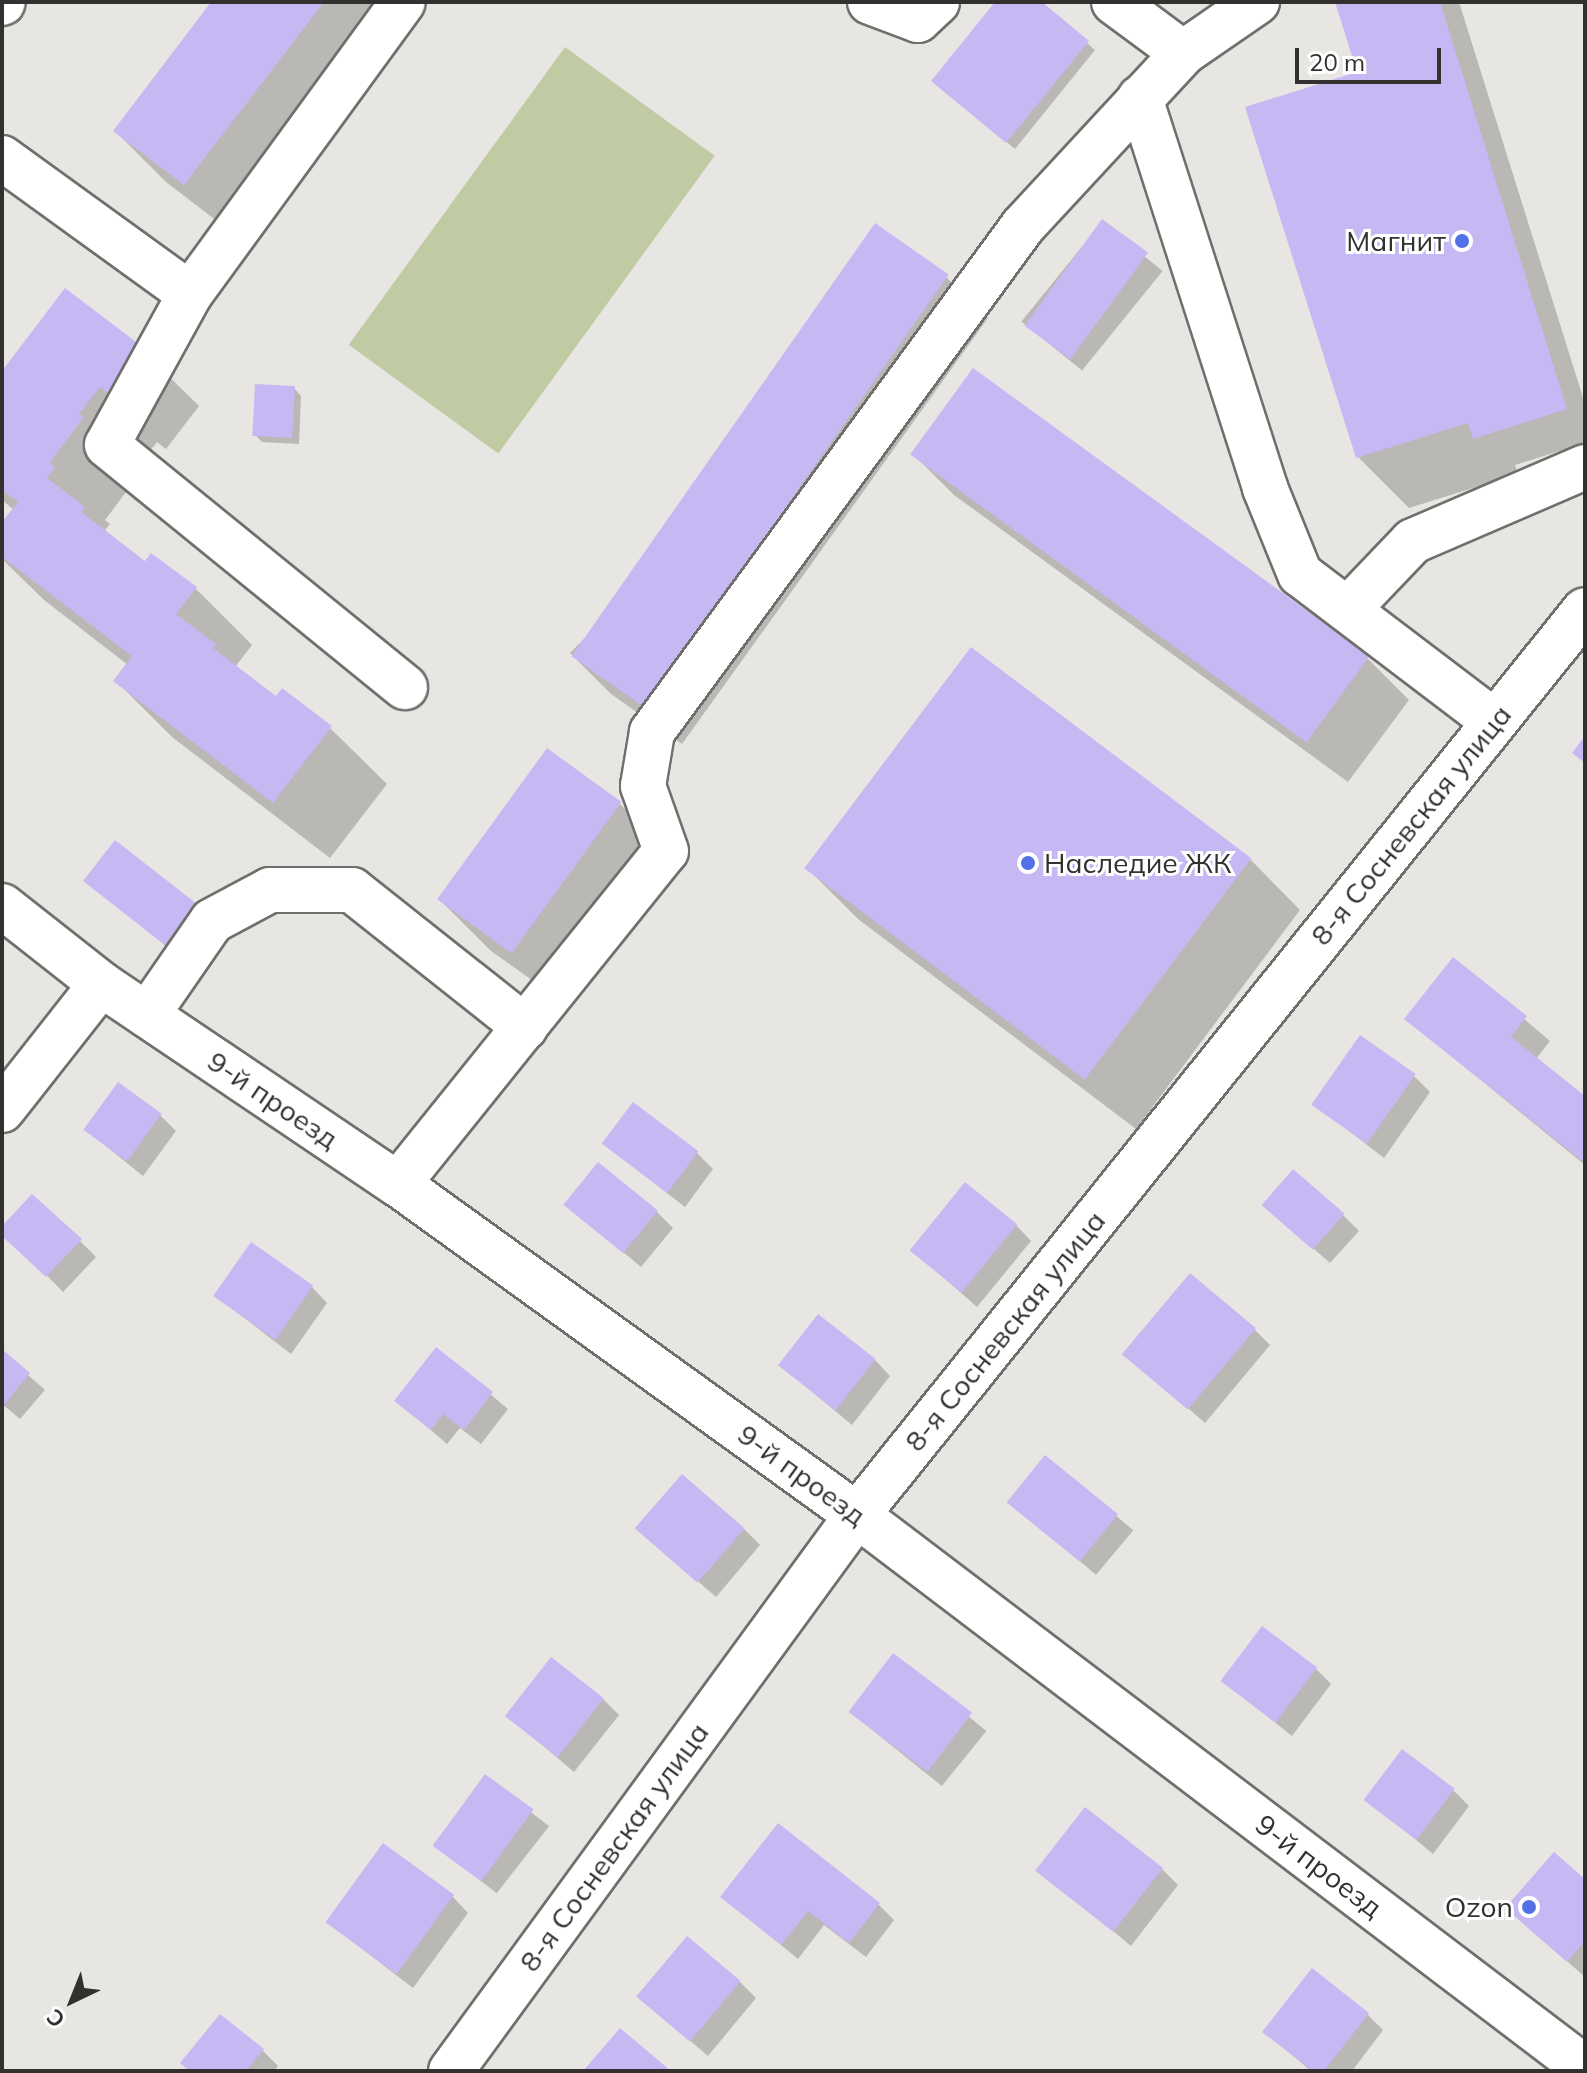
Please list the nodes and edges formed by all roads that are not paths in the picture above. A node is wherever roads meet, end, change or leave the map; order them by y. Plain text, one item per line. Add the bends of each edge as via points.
1 (403, 2) edge
2 (870, 2) edge
3 (937, 2) edge
4 (1114, 2) edge
5 (1257, 2) edge
6 (1183, 53) junction
7 (1140, 98) junction
8 (2, 158) edge
9 (190, 294) junction
10 (1585, 467) edge
11 (1348, 609) junction
12 (1585, 610) edge
13 (405, 687) dead end
14 (1494, 721) junction
15 (2, 906) edge
16 (101, 984) junction
17 (147, 1015) junction
18 (525, 1027) junction
19 (2, 1110) edge
20 (398, 1184) junction
21 (857, 1515) junction
22 (1585, 2068) edge
23 (451, 2071) edge

1 - 9 street
2 - 3 street via 918,20
4 - 6 street
5 - 6 street
6 - 7 street
7 - 11 street via 1265,488 1300,574
7 - 18 street via 1023,226 652,732 643,786 666,851
8 - 9 street
9 - 13 street via 107,445
10 - 11 street via 1413,541
11 - 14 street
12 - 14 street, 8-я Сосневская улица
14 - 21 street, 8-я Сосневская улица
15 - 16 street, 9-й проезд
16 - 17 street, 9-й проезд
16 - 19 street
17 - 18 street via 212,921 270,890 352,890
17 - 20 street, 9-й проезд
18 - 20 street
20 - 21 street, 9-й проезд
21 - 22 street, 9-й проезд
21 - 23 street, 8-я Сосневская улица

